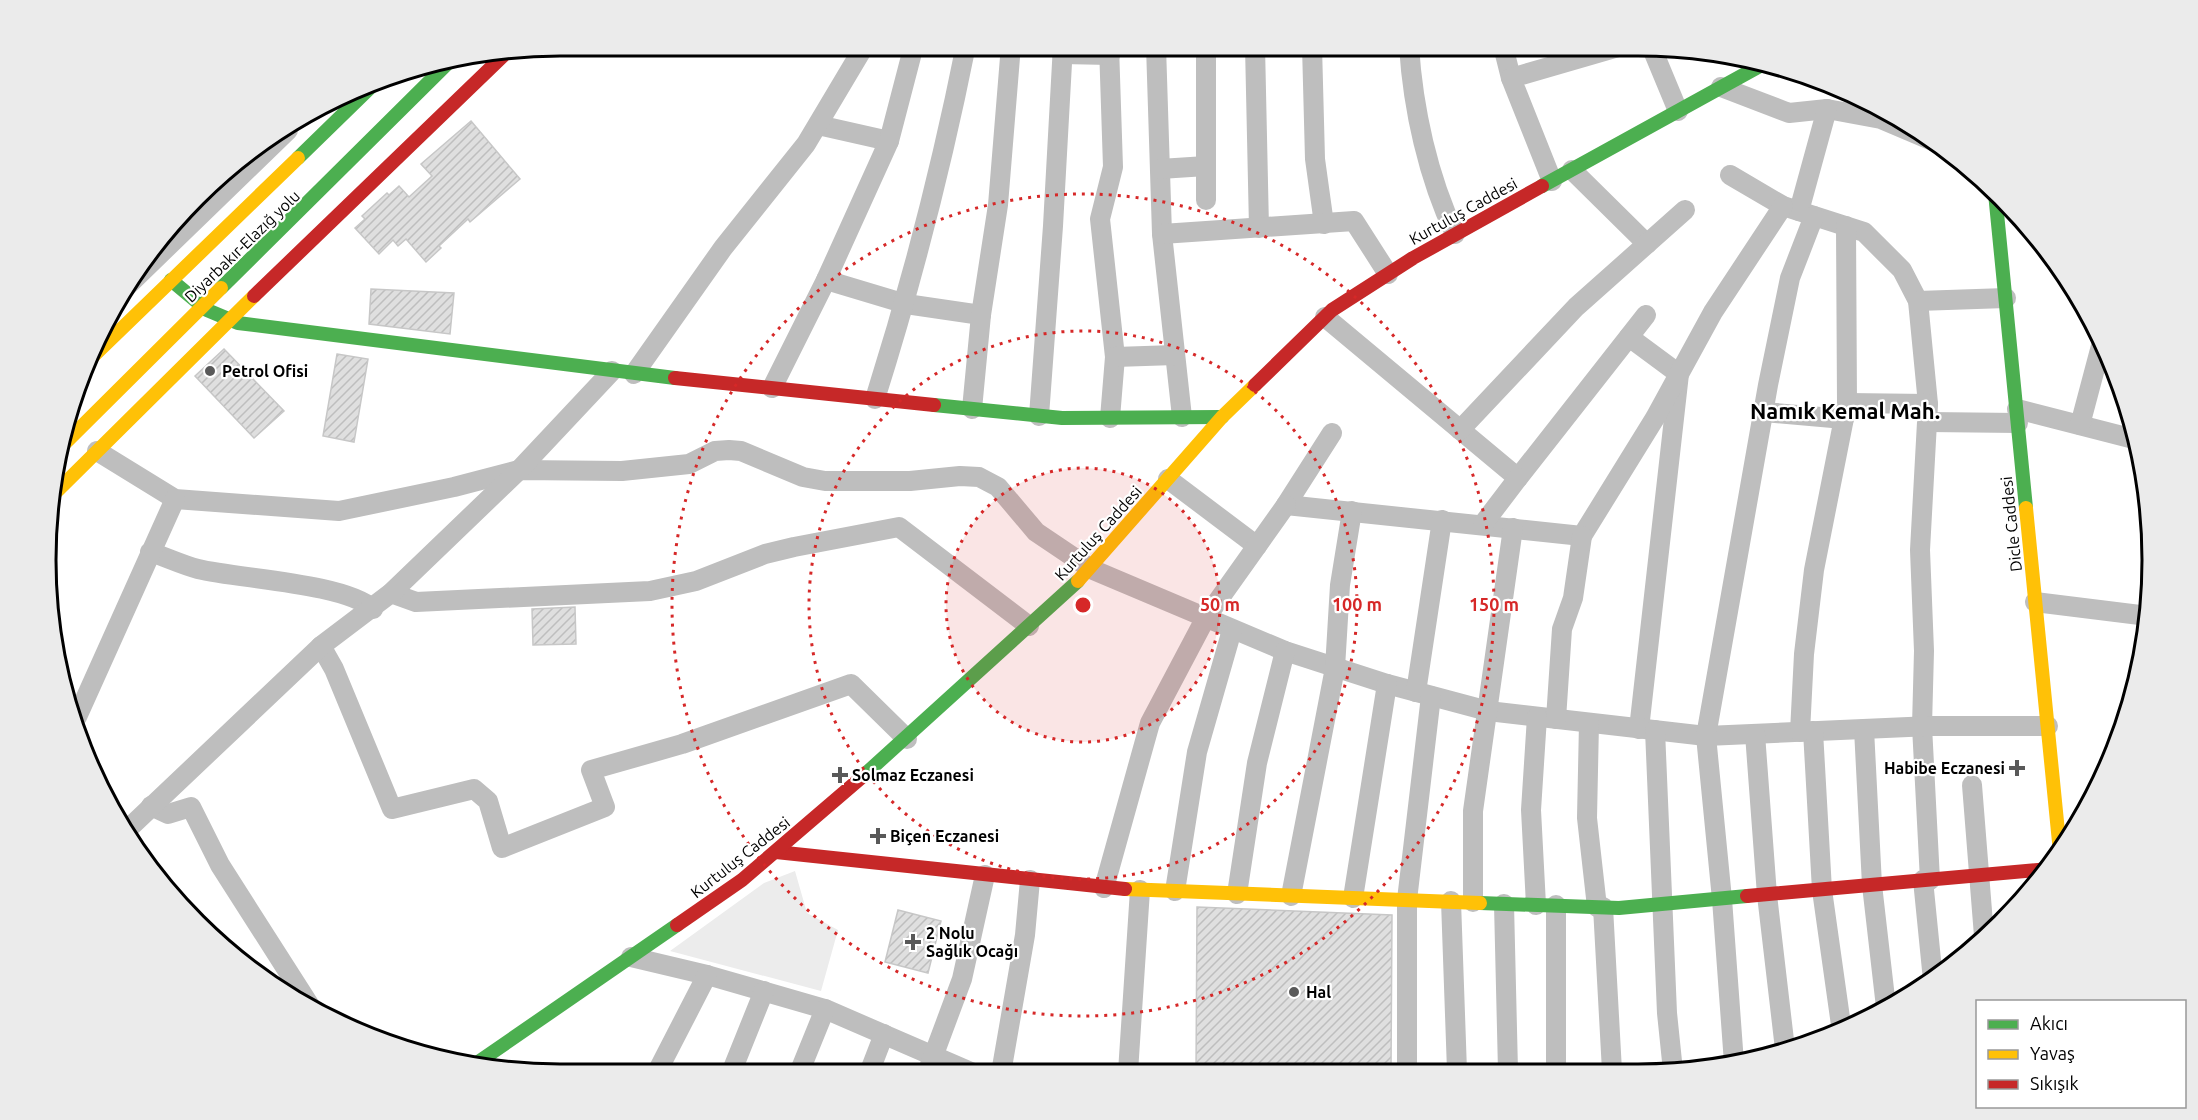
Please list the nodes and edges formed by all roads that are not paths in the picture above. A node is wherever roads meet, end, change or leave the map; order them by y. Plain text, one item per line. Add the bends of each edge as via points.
1 (859, 56) edge
2 (911, 56) edge
3 (964, 56) edge
4 (1010, 56) edge
5 (1062, 56) edge
6 (1110, 56) edge
7 (1156, 56) edge
8 (1206, 56) edge
9 (1255, 56) edge
10 (1312, 56) edge
11 (1411, 56) edge
12 (1505, 56) edge
13 (1587, 56) edge
14 (1656, 57) edge
15 (499, 60) edge
16 (1754, 69) edge
17 (441, 70) edge
18 (1510, 78) junction
19 (1721, 87) junction
20 (360, 97) edge
21 (1827, 109) junction
22 (1678, 111) junction
23 (1888, 122) edge
24 (818, 125) junction
25 (889, 141) junction
26 (259, 156) edge
27 (1206, 166) junction
28 (1160, 169) junction
29 (1572, 170) junction
30 (1730, 175) dead end
31 (1552, 181) junction
32 (1206, 200) dead end
33 (1996, 204) edge
34 (1685, 210) dead end
35 (1799, 211) junction
36 (1323, 224) junction
37 (1846, 226) junction
38 (1259, 228) junction
39 (178, 230) edge
40 (1162, 234) junction
41 (1455, 234) junction
42 (1647, 244) junction
43 (1388, 274) junction
44 (171, 280) junction
45 (826, 280) junction
46 (2006, 298) junction
47 (1918, 301) junction
48 (906, 304) junction
49 (200, 308) junction
50 (981, 315) junction
51 (1647, 315) dead end
52 (1325, 317) junction
53 (227, 322) junction
54 (1629, 337) junction
55 (104, 345) edge
56 (1175, 355) junction
57 (2098, 355) edge
58 (1115, 357) junction
59 (612, 371) junction
60 (634, 374) junction
61 (1679, 374) junction
62 (772, 388) junction
63 (875, 399) junction
64 (972, 409) junction
65 (1845, 411) junction
66 (1764, 412) junction
67 (1928, 413) junction
68 (1039, 416) junction
69 (2017, 416) junction
70 (1182, 417) junction
71 (1222, 417) junction
72 (1110, 418) junction
73 (2080, 425) junction
74 (1460, 430) junction
75 (1332, 433) dead end
76 (71, 437) edge
77 (2127, 437) edge
78 (97, 451) junction
79 (519, 470) junction
80 (1518, 478) junction
81 (1168, 479) junction
82 (61, 487) edge
83 (175, 500) junction
84 (1286, 505) junction
85 (1352, 511) junction
86 (1442, 520) junction
87 (1483, 524) junction
88 (1513, 528) junction
89 (1582, 536) junction
90 (1257, 546) junction
91 (150, 552) junction
92 (1091, 569) junction
93 (392, 593) junction
94 (2036, 602) junction
95 (373, 609) junction
96 (2139, 615) edge
97 (1205, 619) junction
98 (1029, 626) junction
99 (1232, 630) junction
100 (321, 646) junction
101 (1285, 651) junction
102 (1335, 668) junction
103 (1387, 684) junction
104 (1424, 694) junction
105 (1488, 711) junction
106 (79, 712) edge
107 (1546, 718) junction
108 (1589, 723) junction
109 (1922, 726) junction
110 (2048, 726) junction
111 (1647, 729) junction
112 (1864, 729) junction
113 (1806, 731) junction
114 (1755, 734) junction
115 (1706, 736) junction
116 (907, 739) junction
117 (1972, 784) dead end
118 (151, 806) junction
119 (132, 825) edge
120 (2059, 837) edge
121 (776, 852) junction
122 (2035, 870) edge
123 (985, 875) junction
124 (1980, 875) junction
125 (1030, 880) junction
126 (1927, 880) junction
127 (1872, 885) junction
128 (1104, 888) junction
129 (1140, 890) junction
130 (1822, 890) junction
131 (1175, 891) junction
132 (1237, 894) junction
133 (1767, 895) junction
134 (1291, 896) junction
135 (1353, 898) junction
136 (1722, 898) junction
137 (1407, 900) junction
138 (1450, 902) junction
139 (1473, 902) junction
140 (1504, 904) junction
141 (1662, 904) junction
142 (1536, 905) junction
143 (1556, 906) junction
144 (1600, 907) junction
145 (1983, 928) edge
146 (631, 957) junction
147 (1932, 969) edge
148 (707, 975) junction
149 (764, 991) junction
150 (302, 993) edge
151 (1885, 999) edge
152 (825, 1009) junction
153 (1841, 1022) edge
154 (884, 1034) junction
155 (1784, 1043) edge
156 (1733, 1055) edge
157 (484, 1058) edge
158 (1672, 1063) edge
159 (661, 1064) edge
160 (735, 1064) edge
161 (804, 1064) edge
162 (872, 1064) edge
163 (931, 1064) edge
164 (1003, 1064) edge
165 (1129, 1064) edge
166 (1407, 1064) edge
167 (1457, 1064) edge
168 (1508, 1064) edge
169 (1556, 1064) edge
170 (1611, 1064) edge

1 - 24 street
2 - 25 street
3 - 48 street via 942,163
4 - 50 street via 998,205
5 - 68 street
6 - 58 street via 1113,166 1100,219
7 - 28 street
8 - 27 street
9 - 38 street
10 - 36 street via 1315,159
11 - 41 street via 1437,198
12 - 18 street
13 - 18 street
14 - 22 street
15 - 53 main road
16 - 19 main road, Kurtuluş Caddesi
17 - 49 main road, Diyarbakır-Elazığ yolu via 252,261
18 - 31 street
19 - 21 street via 1789,113
19 - 22 main road, Kurtuluş Caddesi
20 - 44 main road, Diyarbakır-Elazığ yolu
21 - 23 street
21 - 35 street
22 - 29 main road, Kurtuluş Caddesi
24 - 25 street
24 - 60 street via 723,248
25 - 45 street
26 - 39 street
27 - 28 street
27 - 32 street
28 - 40 street
29 - 31 main road, Kurtuluş Caddesi
29 - 42 street
30 - 35 street
31 - 41 main road, Kurtuluş Caddesi
33 - 46 main road, Dicle Caddesi
34 - 42 street
35 - 37 street
35 - 61 street via 1713,312
35 - 66 street
36 - 38 street
36 - 43 street via 1354,221
37 - 47 street via 1864,232 1902,270
37 - 65 street
38 - 40 street
40 - 56 street
41 - 43 main road, Kurtuluş Caddesi
42 - 74 street via 1576,307
43 - 52 main road, Kurtuluş Caddesi
44 - 49 main road
44 - 55 main road, Diyarbakır-Elazığ yolu
45 - 48 street
45 - 62 street
46 - 47 street
46 - 69 main road, Dicle Caddesi
47 - 67 street
48 - 50 street
48 - 63 street
49 - 53 main road
49 - 76 main road, Diyarbakır-Elazığ yolu
50 - 64 street
51 - 54 street
52 - 71 main road, Kurtuluş Caddesi
52 - 74 street
53 - 59 main road
53 - 78 main road
54 - 61 street
54 - 80 street
56 - 58 street
56 - 70 street
57 - 73 street
58 - 72 street
59 - 60 main road
59 - 79 street
60 - 62 main road
61 - 89 street
61 - 111 street
62 - 63 main road
63 - 64 main road
64 - 68 main road
65 - 66 street
65 - 67 street
65 - 113 street via 1814,570 1804,654
66 - 115 street
67 - 69 street
67 - 109 street via 1920,550
68 - 72 main road
69 - 73 street
69 - 94 main road, Dicle Caddesi
70 - 71 main road
70 - 72 main road
71 - 81 main road, Kurtuluş Caddesi
73 - 77 street
74 - 80 street
75 - 84 street
78 - 82 main road
78 - 83 street
79 - 83 street via 339,511
79 - 92 street via 622,471 689,464 714,452 741,450 803,477 825,481 979,477 998,487 1036,531
79 - 93 street
80 - 87 street
81 - 90 street
81 - 92 main road, Kurtuluş Caddesi
83 - 91 street
84 - 85 street
84 - 90 street
85 - 86 street
85 - 102 street via 1340,585
86 - 87 street
86 - 104 street
87 - 88 street
88 - 89 street
88 - 105 street
89 - 107 street via 1573,598 1562,629
90 - 97 street
91 - 95 street via 197,569 336,592 364,601
91 - 106 street
92 - 97 street
92 - 98 main road, Kurtuluş Caddesi
93 - 95 street
93 - 98 street via 416,602 650,591 696,580 794,546 899,527
94 - 96 street
94 - 110 main road, Dicle Caddesi
95 - 100 street
97 - 99 street
97 - 128 street via 1150,723
98 - 116 main road, Kurtuluş Caddesi
99 - 101 street
99 - 131 street via 1197,752
100 - 116 street via 392,809 468,789 480,791 488,801 502,848 605,807 591,770 682,744 850,684
100 - 118 street
101 - 102 street
101 - 132 street via 1257,763
102 - 103 street
102 - 134 street
103 - 104 street
103 - 135 street
104 - 105 street
104 - 137 street
105 - 107 street
105 - 139 street via 1473,811
107 - 108 street
107 - 142 street via 1531,810
108 - 111 street
108 - 144 street via 1587,818
109 - 110 street
109 - 112 street
109 - 126 street
110 - 120 main road, Dicle Caddesi
111 - 115 street
111 - 141 street
112 - 113 street
112 - 127 street
113 - 114 street
113 - 130 street
114 - 115 street
114 - 133 street
115 - 136 street
116 - 121 main road, Kurtuluş Caddesi
117 - 124 street
118 - 119 street
118 - 150 street via 168,814 191,807 220,865
121 - 123 main road
121 - 146 main road, Kurtuluş Caddesi
122 - 124 main road
123 - 125 main road
123 - 163 street via 962,979
124 - 126 main road
124 - 145 street
125 - 128 main road
125 - 164 street
126 - 127 main road
126 - 147 street
127 - 130 main road
127 - 151 street
128 - 129 main road
129 - 131 main road
129 - 165 street
130 - 133 main road
130 - 153 street
131 - 132 main road
132 - 134 main road
133 - 136 main road
133 - 155 street
134 - 135 main road
135 - 137 main road
136 - 141 main road
136 - 156 street
137 - 138 main road
137 - 166 street
138 - 139 main road
138 - 167 street
139 - 140 main road
140 - 142 main road
140 - 168 street
141 - 144 main road
141 - 158 street
142 - 143 main road
143 - 144 main road
143 - 169 street
144 - 170 street
146 - 148 street
146 - 157 main road, Kurtuluş Caddesi
148 - 149 street
148 - 159 street
149 - 152 street
149 - 160 street
152 - 154 street
152 - 161 street
154 - 162 street
154 - 163 street

